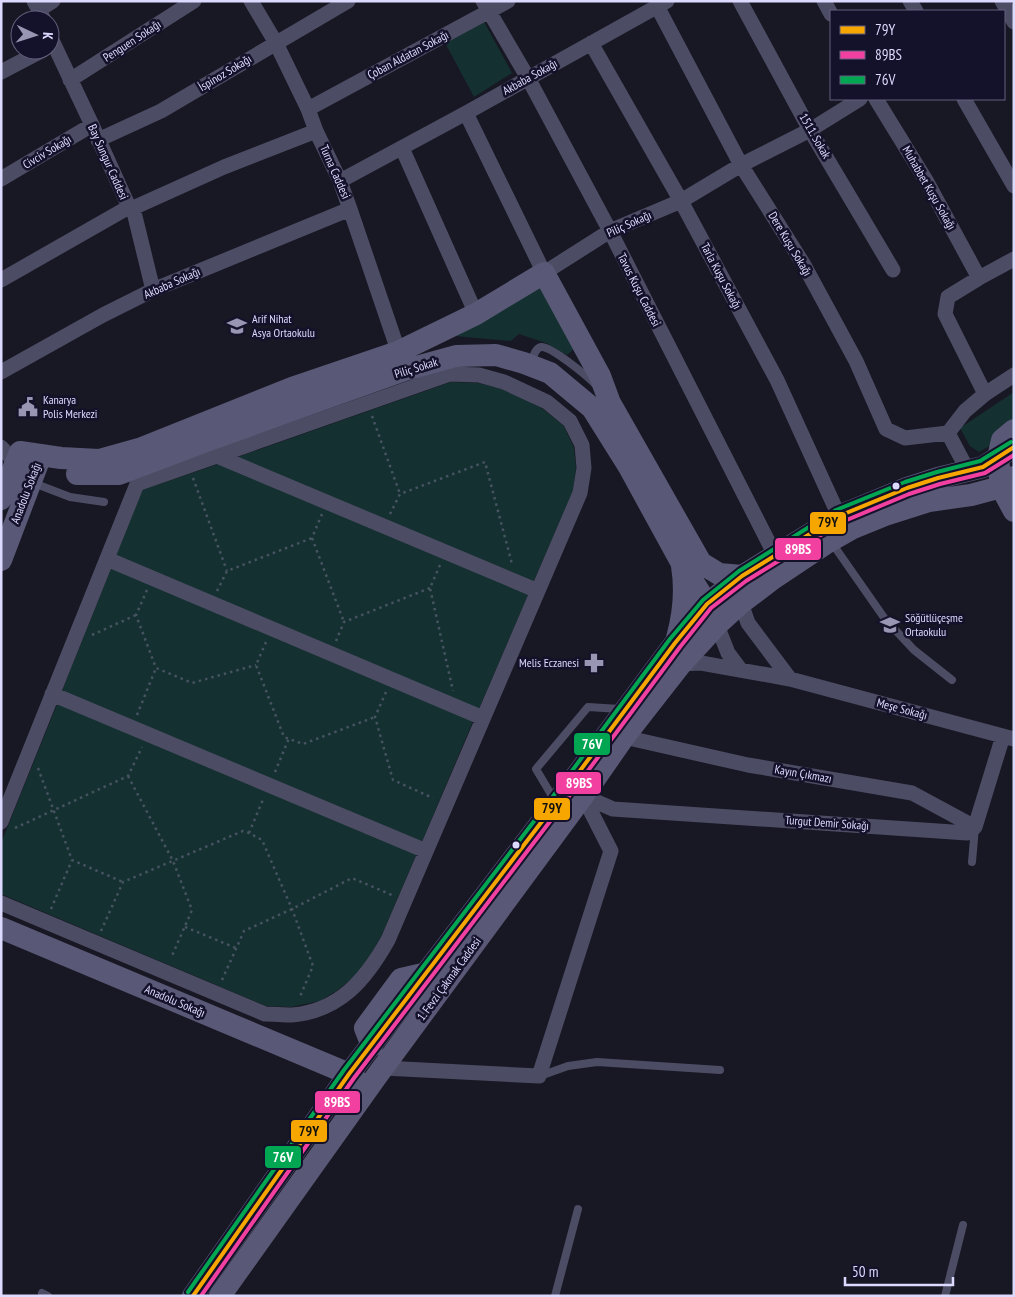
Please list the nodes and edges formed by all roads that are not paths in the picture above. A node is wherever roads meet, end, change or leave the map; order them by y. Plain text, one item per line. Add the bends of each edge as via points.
1 (53, 1) edge
2 (194, 1) edge
3 (251, 1) edge
4 (348, 1) edge
5 (508, 1) edge
6 (740, 1) edge
7 (824, 1) edge
8 (1002, 1) edge
9 (662, 4) edge
10 (486, 6) edge
11 (39, 10) edge
12 (830, 12) edge
13 (1011, 20) edge
14 (276, 43) junction
15 (591, 43) junction
16 (22, 60) edge
17 (58, 60) edge
18 (1, 72) edge
19 (528, 78) junction
20 (70, 80) junction
21 (858, 100) edge
22 (877, 100) edge
23 (965, 100) edge
24 (308, 109) junction
25 (466, 114) junction
26 (92, 125) junction
27 (810, 130) junction
28 (316, 131) junction
29 (98, 140) junction
30 (402, 148) junction
31 (741, 165) junction
32 (1, 179) edge
33 (340, 181) junction
34 (1014, 186) edge
35 (681, 201) junction
36 (131, 207) junction
37 (350, 209) junction
38 (610, 231) junction
39 (1014, 259) edge
40 (893, 270) dead end
41 (544, 273) junction
42 (979, 278) junction
43 (1, 280) edge
44 (153, 290) junction
45 (476, 314) junction
46 (402, 361) junction
47 (530, 365) junction
48 (1, 372) edge
49 (1014, 375) edge
50 (520, 389) junction
51 (985, 394) junction
52 (610, 402) junction
53 (1014, 430) edge
54 (948, 434) junction
55 (217, 456) junction
56 (1008, 458) edge
57 (21, 459) edge
58 (968, 471) junction
59 (938, 478) junction
60 (1009, 484) edge
61 (650, 489) junction
62 (971, 495) junction
63 (1, 499) edge
64 (104, 502) dead end
65 (1014, 511) edge
66 (839, 516) junction
67 (831, 541) junction
68 (775, 555) junction
69 (106, 559) junction
70 (1, 560) edge
71 (681, 562) junction
72 (742, 576) junction
73 (538, 591) junction
74 (741, 603) junction
75 (707, 604) junction
76 (717, 625) junction
77 (678, 654) junction
78 (740, 669) junction
79 (790, 679) junction
80 (952, 680) dead end
81 (52, 694) junction
82 (625, 710) junction
83 (484, 718) junction
84 (1009, 737) edge
85 (624, 738) junction
86 (583, 796) junction
87 (556, 803) junction
88 (6, 826) edge
89 (975, 827) junction
90 (426, 851) junction
91 (972, 862) dead end
92 (1, 903) edge
93 (1, 928) edge
94 (371, 1046) junction
95 (390, 1060) junction
96 (720, 1070) dead end
97 (349, 1074) junction
98 (540, 1076) junction
99 (368, 1089) junction
100 (578, 1209) dead end
101 (963, 1225) dead end
102 (193, 1296) edge
103 (220, 1296) edge
104 (555, 1296) edge
105 (945, 1296) edge

1 - 11 street
2 - 20 street, Penguen Sokağı
3 - 14 street, Turna Caddesi
4 - 14 street, İspinoz Sokağı
5 - 10 street, Çoban Aldatan Sokağı
6 - 27 street, 1511. Sokak
7 - 12 street
8 - 13 street
9 - 15 street, Akbaba Sokağı
9 - 31 street, Dere Kuşu Sokağı
10 - 19 street, Tavus Kuşu Caddesi
10 - 24 street, Çoban Aldatan Sokağı
14 - 24 street, Turna Caddesi
14 - 29 street, İspinoz Sokağı via 161,111
15 - 19 street, Akbaba Sokağı
15 - 35 street, Tarla Kuşu Sokağı
16 - 18 street
17 - 20 street, Bay Sungur Caddesi
19 - 25 street, Akbaba Sokağı
19 - 38 street, Tavus Kuşu Caddesi
20 - 26 street, Bay Sungur Caddesi
21 - 27 street, Piliç Sokağı
22 - 42 street, Muhabbet Kuşu Sokağı via 928,182
23 - 34 street
24 - 28 street, Turna Caddesi
25 - 30 street, Akbaba Sokağı
25 - 41 street
26 - 29 street, Bay Sungur Caddesi
26 - 32 street, Civciv Sokağı
27 - 31 street, Piliç Sokağı
27 - 40 street, 1511. Sokak
28 - 33 street, Turna Caddesi
28 - 36 street
29 - 36 street, Bay Sungur Caddesi
30 - 33 street, Akbaba Sokağı
30 - 45 street
31 - 35 street, Piliç Sokağı
31 - 54 street, Dere Kuşu Sokağı via 804,265 856,360 886,429 905,438
33 - 37 street, Turna Caddesi
35 - 38 street, Piliç Sokağı
35 - 66 street, Tarla Kuşu Sokağı via 776,380
36 - 43 street
36 - 44 street, Bay Sungur Caddesi
37 - 44 street, Akbaba Sokağı
37 - 46 street, Turna Caddesi
38 - 41 street, Piliç Sokağı
38 - 68 street, Tavus Kuşu Caddesi
39 - 42 street
41 - 45 main road, Piliç Sokağı
41 - 52 main road via 600,376
42 - 51 street via 948,297 945,314
44 - 48 street, Akbaba Sokağı
45 - 46 main road, Piliç Sokağı
46 - 47 main road, Piliç Sokak via 496,355
46 - 57 main road, Piliç Sokak via 119,474 60,474
47 - 50 street
47 - 52 lane via 536,350 544,348 582,372
47 - 61 main road, Piliç Sokak via 550,373 592,408 629,467
49 - 51 street
50 - 55 street via 478,375 450,374
50 - 73 street via 547,402 570,421 582,445 584,468 580,493
51 - 54 street via 965,411
52 - 61 main road
53 - 56 main road via 1002,440
54 - 58 street
55 - 69 street via 136,484
55 - 73 street
56 - 58 main road
56 - 60 main road
57 - 63 main road, Anadolu Sokağı
57 - 64 lane via 70,497
57 - 70 main road, Anadolu Sokağı
58 - 59 main road
59 - 60 main road
59 - 66 main road
60 - 62 main road
60 - 65 main road
61 - 71 main road, Piliç Sokak
61 - 72 main road via 701,563 719,574
62 - 65 main road
62 - 67 main road via 929,501 885,515
66 - 68 main road
67 - 74 main road
67 - 80 lane via 885,619 914,650
68 - 72 main road
69 - 81 street
69 - 83 street
71 - 75 main road, Piliç Sokak
71 - 77 main road via 684,602
72 - 75 main road
73 - 83 street
74 - 75 main road
74 - 76 main road
74 - 79 street via 748,623
75 - 76 main road, Piliç Sokak
75 - 77 main road
76 - 77 main road
76 - 78 street via 728,653
77 - 78 street, Meşe Sokağı via 701,663
77 - 82 main road
77 - 85 main road, 1. Fevzi Çakmak Caddesi
78 - 79 street, Meşe Sokağı
79 - 84 street, Meşe Sokağı
81 - 88 street
81 - 90 street
82 - 87 main road
82 - 87 lane via 588,707 536,769
83 - 90 street
84 - 89 street
85 - 86 main road, 1. Fevzi Çakmak Caddesi
85 - 89 street, Kayın Çıkmazı via 748,765 912,793
86 - 89 street, Turgut Demir Sokağı via 613,809 967,833
86 - 95 main road, 1. Fevzi Çakmak Caddesi
86 - 98 street via 611,851
87 - 94 main road
89 - 91 lane
90 - 92 street via 376,962 360,981 323,1008 292,1014 265,1014
93 - 97 main road, Anadolu Sokağı
94 - 95 main road via 387,1053
94 - 97 main road
95 - 98 street
95 - 99 main road, 1. Fevzi Çakmak Caddesi
96 - 98 lane via 597,1062 568,1066
97 - 99 main road, Anadolu Sokağı
97 - 102 main road
99 - 103 main road, 1. Fevzi Çakmak Caddesi
100 - 104 lane
101 - 105 lane

